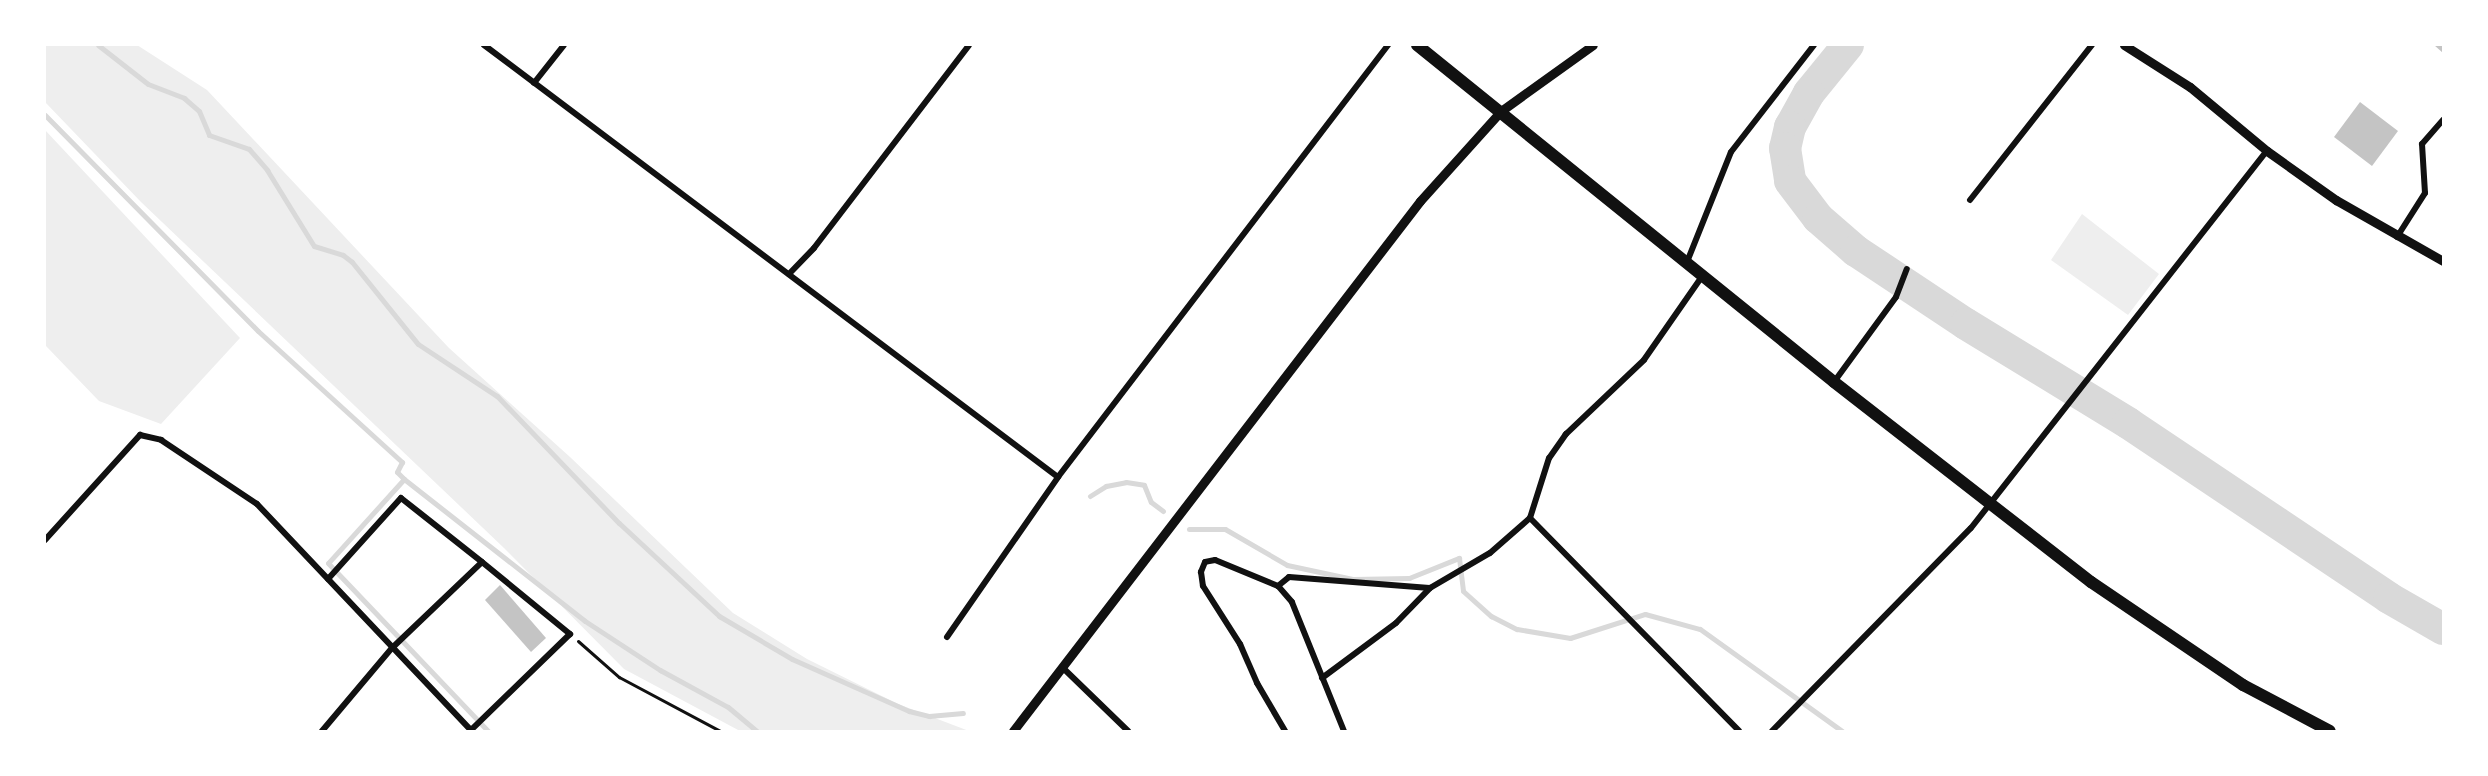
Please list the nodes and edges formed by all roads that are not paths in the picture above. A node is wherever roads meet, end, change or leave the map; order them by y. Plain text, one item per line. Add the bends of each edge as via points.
1 (484, 45) edge
2 (564, 45) edge
3 (969, 45) edge
4 (1388, 45) edge
5 (1417, 45) edge
6 (1593, 45) edge
7 (1814, 45) edge
8 (2092, 45) edge
9 (2124, 45) edge
10 (534, 83) junction
11 (1501, 111) junction
12 (2443, 120) edge
13 (2267, 151) junction
14 (1970, 200) dead end
15 (2396, 237) junction
16 (2443, 261) edge
17 (1688, 262) junction
18 (1906, 269) dead end
19 (789, 274) junction
20 (1703, 275) junction
21 (1834, 382) junction
22 (1058, 477) junction
23 (1989, 505) junction
24 (1530, 518) junction
25 (45, 540) edge
26 (482, 562) junction
27 (328, 579) junction
28 (1278, 586) junction
29 (1430, 588) junction
30 (947, 637) dead end
31 (393, 647) junction
32 (1062, 667) junction
33 (1322, 678) junction
34 (472, 730) edge
35 (322, 731) edge
36 (1013, 731) edge
37 (1128, 731) edge
38 (1285, 731) edge
39 (1344, 731) edge
40 (1739, 731) edge
41 (1773, 731) edge
42 (2330, 731) edge

1 - 10 street
2 - 10 street
3 - 19 street via 814,248
4 - 22 street
5 - 11 main road
6 - 11 street
7 - 17 street via 1731,152
8 - 14 street
9 - 13 street via 2190,87
10 - 19 street
11 - 17 main road
11 - 32 street via 1420,201
12 - 15 street via 2422,144 2424,193
13 - 15 street
13 - 23 street
15 - 16 street
17 - 20 main road
18 - 21 street via 1896,297
19 - 22 street
20 - 21 main road
20 - 24 street via 1644,360 1566,434 1549,458
21 - 23 main road
22 - 30 street
23 - 41 street
23 - 42 main road via 2166,636 2244,685
24 - 29 street via 1490,553
24 - 40 street
25 - 27 street via 140,435 161,440 257,504
26 - 27 street via 400,498
26 - 31 street
26 - 34 street via 570,634
27 - 31 street
28 - 29 street via 1289,577
28 - 33 street via 1292,602
28 - 38 street via 1227,562 1205,562 1201,572 1203,586 1240,644
29 - 33 street via 1396,623
31 - 34 street
31 - 35 street
32 - 36 street
32 - 37 street
33 - 39 street

